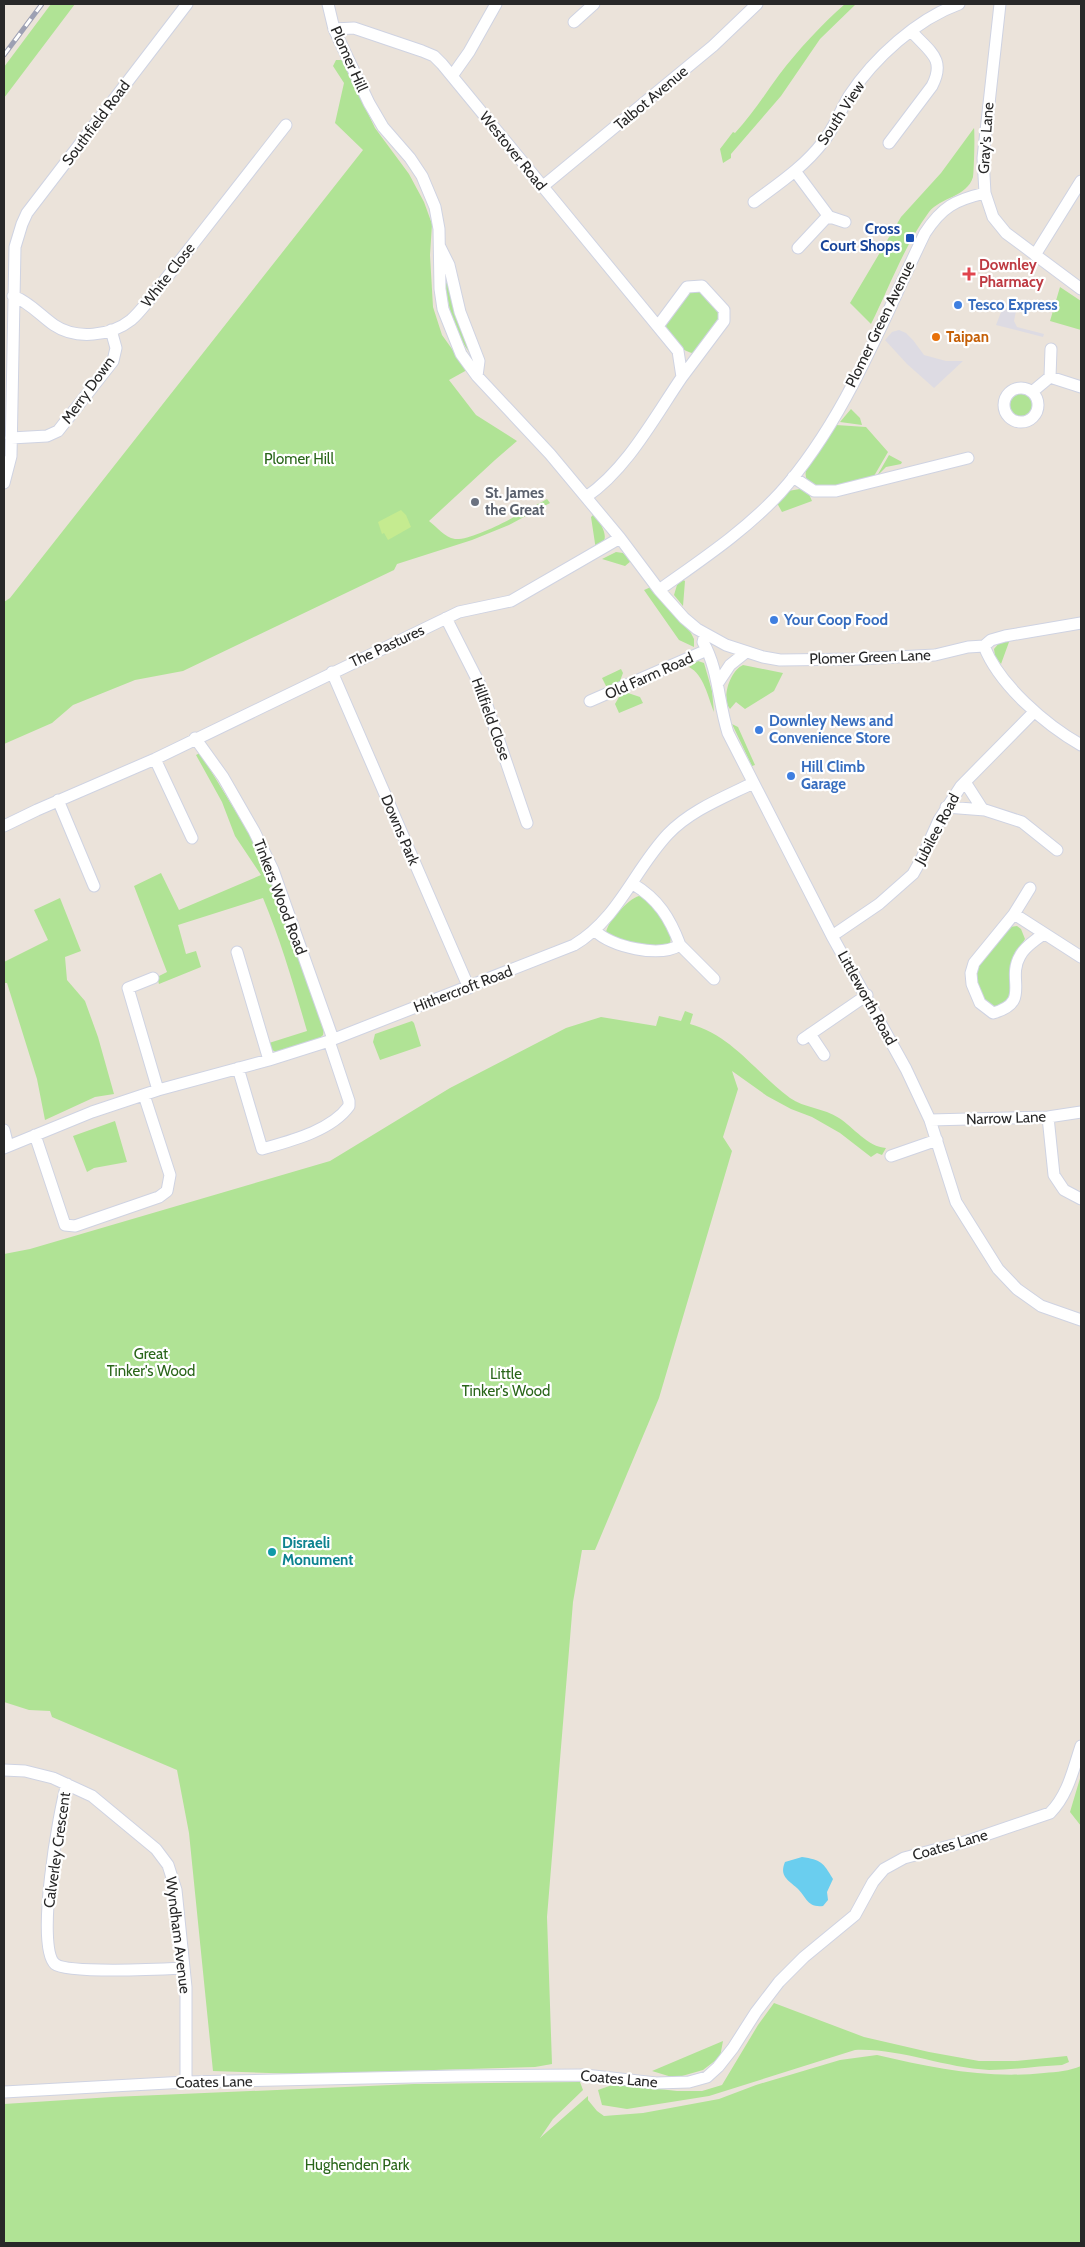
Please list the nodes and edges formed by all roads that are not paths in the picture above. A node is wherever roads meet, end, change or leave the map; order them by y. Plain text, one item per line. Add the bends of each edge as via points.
1 (186, 4) edge
2 (328, 4) edge
3 (496, 4) edge
4 (594, 4) edge
5 (757, 4) edge
6 (959, 4) edge
7 (1000, 4) edge
8 (574, 22) dead end
9 (334, 29) junction
10 (912, 32) junction
11 (452, 76) junction
12 (286, 125) dead end
13 (890, 143) dead end
14 (795, 171) junction
15 (1081, 182) edge
16 (542, 188) junction
17 (984, 193) junction
18 (754, 202) dead end
19 (830, 218) junction
20 (845, 222) dead end
21 (9, 248) edge
22 (798, 248) dead end
23 (1035, 255) junction
24 (1081, 289) edge
25 (13, 296) junction
26 (658, 326) junction
27 (111, 330) junction
28 (1052, 349) dead end
29 (1050, 377) junction
30 (682, 378) junction
31 (1081, 387) edge
32 (1032, 392) dead end
33 (11, 438) junction
34 (968, 458) dead end
35 (793, 477) junction
36 (4, 483) edge
37 (586, 497) junction
38 (620, 538) junction
39 (659, 590) junction
40 (446, 618) junction
41 (1081, 623) edge
42 (705, 634) junction
43 (726, 645) joint
44 (984, 646) junction
45 (707, 650) junction
46 (745, 653) junction
47 (332, 672) junction
48 (718, 683) junction
49 (590, 701) dead end
50 (1034, 712) junction
51 (195, 738) junction
52 (1081, 745) edge
53 (155, 759) junction
54 (965, 782) junction
55 (753, 783) junction
56 (58, 800) junction
57 (946, 807) junction
58 (983, 810) junction
59 (527, 823) dead end
60 (4, 826) edge
61 (192, 838) dead end
62 (1057, 850) dead end
63 (633, 884) junction
64 (94, 886) dead end
65 (1030, 888) dead end
66 (1014, 914) junction
67 (594, 930) junction
68 (1043, 934) junction
69 (832, 936) junction
70 (680, 945) junction
71 (237, 952) dead end
72 (1081, 957) edge
73 (153, 978) dead end
74 (714, 980) dead end
75 (468, 988) junction
76 (867, 996) junction
77 (331, 1040) junction
78 (824, 1055) dead end
79 (268, 1060) junction
80 (238, 1068) junction
81 (158, 1090) junction
82 (144, 1095) junction
83 (1081, 1112) edge
84 (1048, 1117) junction
85 (930, 1120) junction
86 (4, 1130) edge
87 (34, 1135) junction
88 (937, 1140) junction
89 (6, 1147) edge
90 (891, 1156) dead end
91 (1081, 1200) edge
92 (1081, 1320) edge
93 (1081, 1746) edge
94 (4, 1770) edge
95 (66, 1784) junction
96 (184, 1968) junction
97 (186, 2082) junction
98 (4, 2092) edge

1 - 21 street, Southfield Road via 27,213
2 - 9 street, Plomer Hill
3 - 11 street
4 - 8 street
5 - 16 street, Talbot Avenue via 685,70
6 - 10 street, South View via 928,18
7 - 17 street, Gray's Lane via 983,158
9 - 11 street, Westover Road via 354,28 422,51 434,56
9 - 37 street, Plomer Hill via 383,127 422,176 435,207 443,310 461,354
10 - 13 street via 933,55 939,68 932,86 899,122
10 - 14 street, South View via 872,67 849,96 825,140
11 - 16 street, Westover Road
12 - 27 street, White Close via 140,311 131,320
14 - 18 street, South View
14 - 19 street
15 - 23 street
16 - 26 street, Westover Road
17 - 23 street, Gray's Lane via 993,217 1018,243
17 - 35 street, Plomer Green Avenue via 944,209 930,225 839,407
19 - 20 street
19 - 22 street via 822,222
21 - 25 street, Southfield Road
23 - 24 street, Gray's Lane
25 - 27 street, White Close via 66,330 88,334
25 - 33 street, Southfield Road
26 - 30 street, Westover Road via 678,351
26 - 30 street via 687,287 702,286 724,310 724,321
27 - 33 street, Merry Down via 116,348 113,360 58,431 47,436
28 - 29 street
29 - 31 street
29 - 32 street
30 - 37 street via 604,485
33 - 36 street, Southfield Road
34 - 35 street via 836,491 814,490
35 - 39 street, Plomer Green Avenue via 745,527
37 - 38 street, Plomer Hill
38 - 39 street, Plomer Hill
38 - 40 street, The Pastures via 511,601 459,612
39 - 42 street, Plomer Hill via 684,618
40 - 47 street, The Pastures
40 - 59 street, Hillfield Close via 480,685
41 - 44 street, Plomer Green Lane via 1005,636
42 - 43 street, Plomer Hill
42 - 45 street, Littleworth Road via 702,642
43 - 46 street, Plomer Green Lane
44 - 46 street, Plomer Green Lane via 906,658 780,660
44 - 50 street via 1003,676
45 - 48 street, Littleworth Road
45 - 49 street, Old Farm Road
46 - 48 street via 730,665
47 - 51 street, The Pastures
47 - 75 street, Downs Park
48 - 55 street, Littleworth Road via 728,733
50 - 52 street
50 - 54 street, Jubilee Road
51 - 53 street, The Pastures
51 - 77 street, Tinkers Wood Road via 223,777 272,870
53 - 56 street, The Pastures
53 - 61 street
54 - 57 street, Jubilee Road
54 - 58 street
55 - 63 street, Hithercroft Road via 699,809 679,824 656,847
55 - 69 street, Littleworth Road
56 - 60 street, The Pastures
56 - 64 street
57 - 58 street
57 - 69 street, Jubilee Road via 913,874 879,904
58 - 62 street via 1022,822
63 - 67 street, Hithercroft Road
63 - 70 street via 656,901
65 - 66 street
66 - 68 street
66 - 68 street via 974,964 972,984 982,1006 993,1013 1012,1004 1017,994 1016,967 1020,956
67 - 70 street via 617,944 659,951
67 - 75 street, Hithercroft Road via 574,945
68 - 72 street
69 - 76 street, Littleworth Road
70 - 74 street
71 - 79 street
73 - 81 street via 128,988
75 - 77 street, Hithercroft Road
76 - 78 street via 807,1036
76 - 85 street, Littleworth Road
77 - 79 street, Hithercroft Road
77 - 80 street via 349,1106 321,1128 296,1139 262,1149
79 - 80 street, Hithercroft Road
80 - 81 street, Hithercroft Road
81 - 82 street, Hithercroft Road
82 - 87 street, Hithercroft Road
82 - 87 street via 170,1175 167,1191 160,1197 75,1226 65,1225
83 - 84 street, Narrow Lane
84 - 85 street, Narrow Lane
84 - 91 street via 1054,1175 1064,1190
85 - 88 street, Littleworth Road
86 - 89 street, Hithercroft Road
87 - 89 street, Hithercroft Road
88 - 90 street
88 - 92 street, Littleworth Road via 956,1202 998,1269 1017,1289 1041,1306
93 - 97 street, Coates Lane via 1068,1786 1050,1813 968,1841 904,1858 884,1869 855,1915 779,1982 733,2048 707,2077 689,2082 656,2083 569,2075
94 - 95 street, Wyndham Avenue via 39,1774
95 - 96 street, Wyndham Avenue via 102,1802 156,1849 168,1865 176,1890
95 - 96 street, Calverley Crescent via 58,1818 48,1899 48,1950 54,1964 87,1970
96 - 97 street, Wyndham Avenue
97 - 98 street, Coates Lane

